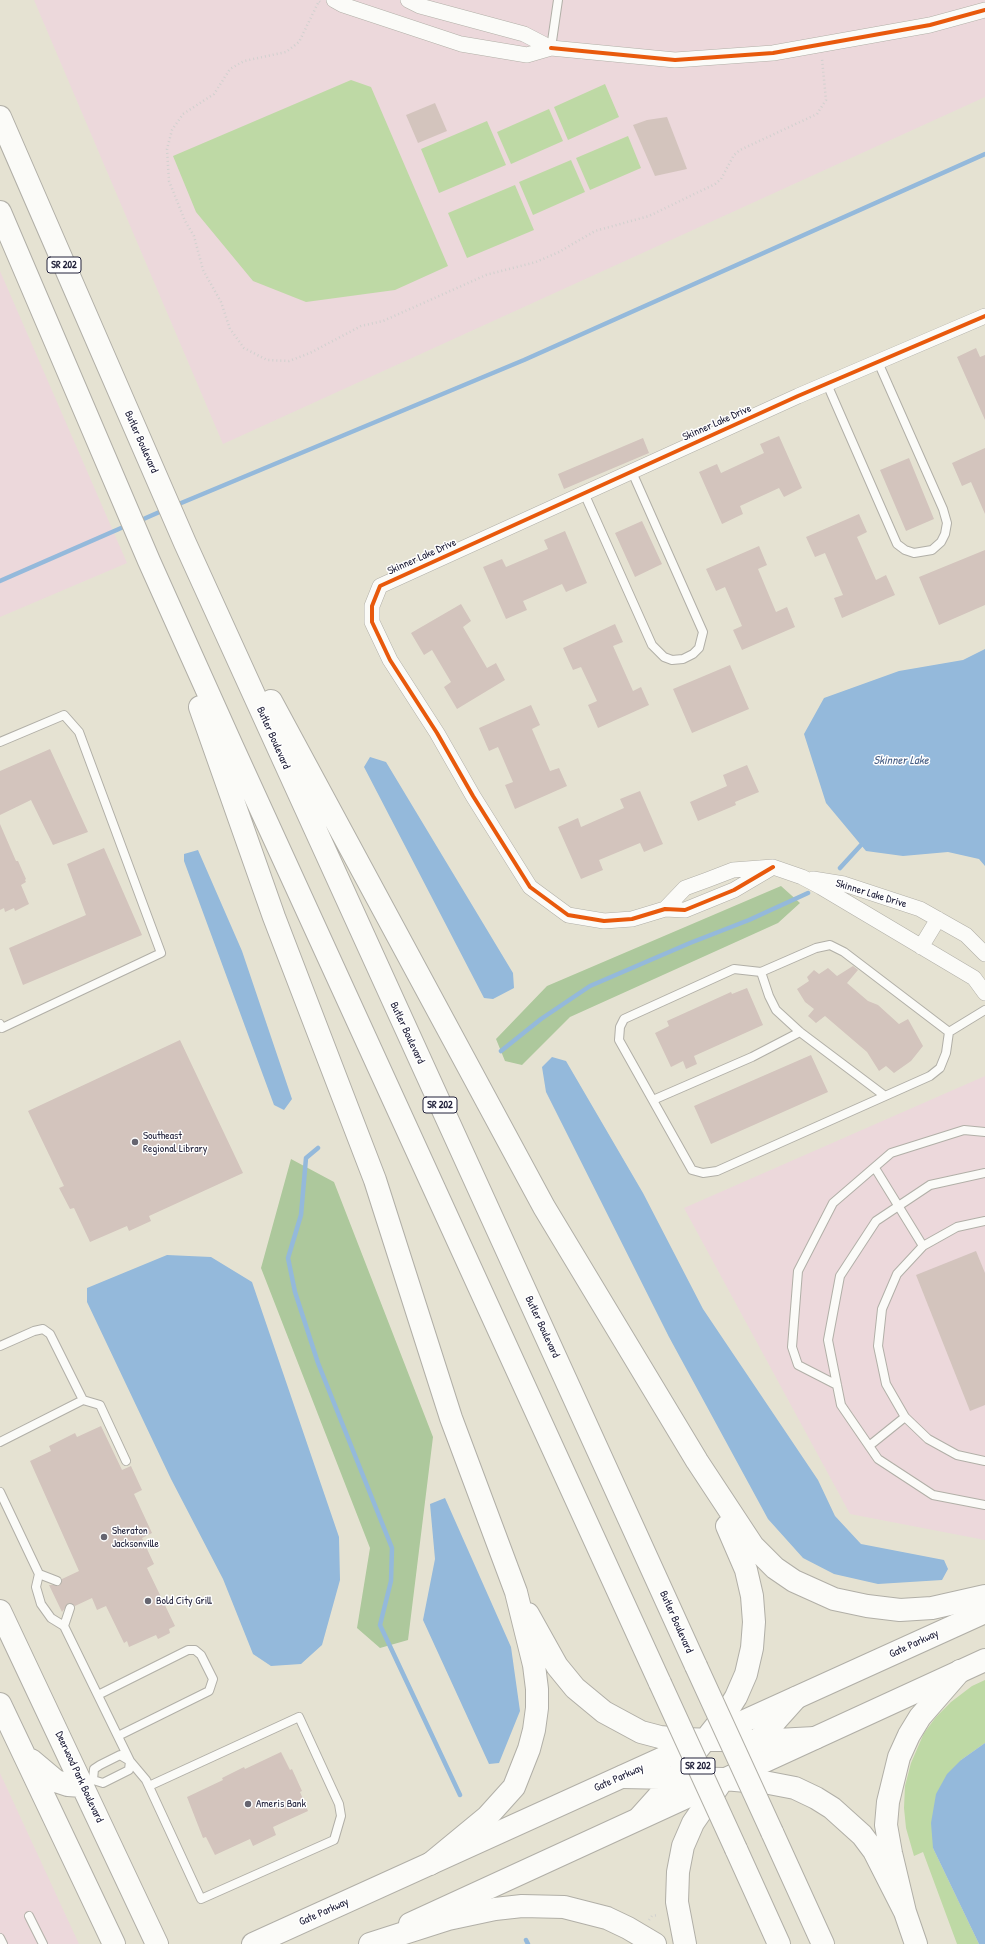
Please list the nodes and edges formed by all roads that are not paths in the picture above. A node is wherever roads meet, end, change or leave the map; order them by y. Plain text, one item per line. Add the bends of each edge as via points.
1 (408, 0) edge
2 (558, 0) edge
3 (330, 2) edge
4 (985, 10) edge
5 (551, 48) junction
6 (0, 117) edge
7 (0, 212) edge
8 (985, 316) edge
9 (878, 362) junction
10 (827, 384) junction
11 (632, 472) junction
12 (584, 493) junction
13 (185, 543) junction
14 (149, 560) junction
15 (0, 742) edge
16 (802, 877) junction
17 (938, 919) junction
18 (921, 947) junction
19 (985, 954) edge
20 (761, 972) junction
21 (985, 993) edge
22 (985, 1010) edge
23 (0, 1024) edge
24 (800, 1032) junction
25 (949, 1032) junction
26 (885, 1096) junction
27 (652, 1100) junction
28 (985, 1132) edge
29 (874, 1168) junction
30 (985, 1173) edge
31 (899, 1206) junction
32 (985, 1221) edge
33 (923, 1246) junction
34 (0, 1346) edge
35 (837, 1385) junction
36 (83, 1400) junction
37 (904, 1417) junction
38 (0, 1442) edge
39 (869, 1446) junction
40 (126, 1461) dead end
41 (697, 1461) junction
42 (985, 1461) edge
43 (0, 1492) edge
44 (985, 1505) edge
45 (40, 1574) junction
46 (57, 1581) dead end
47 (516, 1592) junction
48 (985, 1596) edge
49 (70, 1608) dead end
50 (0, 1611) edge
51 (985, 1612) edge
52 (64, 1626) junction
53 (985, 1660) edge
54 (960, 1671) junction
55 (98, 1695) junction
56 (796, 1698) junction
57 (0, 1704) edge
58 (118, 1736) junction
59 (815, 1738) junction
60 (706, 1740) junction
61 (758, 1740) junction
62 (25, 1756) junction
63 (130, 1761) junction
64 (622, 1777) junction
65 (675, 1778) junction
66 (724, 1779) junction
67 (88, 1783) junction
68 (149, 1786) junction
69 (640, 1817) junction
70 (430, 1864) junction
71 (905, 1912) junction
72 (29, 1916) dead end
73 (0, 1938) edge
74 (3, 1944) edge
75 (43, 1944) edge
76 (114, 1944) edge
77 (157, 1944) edge
78 (253, 1944) edge
79 (369, 1944) edge
80 (655, 1944) edge
81 (685, 1944) edge
82 (779, 1944) edge
83 (823, 1944) edge
84 (916, 1944) edge

1 - 5 street via 420,6 524,34
2 - 5 lane
3 - 5 street via 461,44 527,55
4 - 5 street via 930,25 773,54 675,60
6 - 13 main road, Butler Boulevard / SR 202
7 - 14 main road, SR 202
8 - 9 street, Skinner Lake Drive
9 - 10 street, Skinner Lake Drive
9 - 10 lane via 943,509 947,523 945,534 932,550 914,553 897,544
10 - 11 street, Skinner Lake Drive
11 - 12 street, Skinner Lake Drive
11 - 12 lane via 703,632 699,648 694,654 683,659 672,660 664,657 652,645
12 - 16 street, Skinner Lake Drive via 380,586 372,606 372,622 390,660 530,887 568,915 604,920 632,919 665,909 685,910 734,890 773,867
13 - 41 main road via 544,1207
13 - 83 main road, Butler Boulevard / SR 202, bridge
14 - 47 main road via 274,917 375,1180 451,1418
14 - 82 main road, SR 202, bridge via 266,823
15 - 23 lane via 64,715 79,732 161,953 2,1028
16 - 17 street, Skinner Lake Drive via 844,884 920,910
16 - 18 street, Skinner Lake Drive
17 - 18 street
17 - 19 street, Skinner Lake Drive via 966,935
18 - 21 street, Skinner Lake Drive via 974,978
20 - 24 lane via 776,1010
20 - 25 lane via 816,948 830,946 844,952
20 - 27 lane via 734,969 624,1019 620,1027 619,1040
22 - 25 lane
24 - 26 lane
24 - 27 lane via 752,1057
25 - 26 lane via 946,1053 940,1068 930,1076
26 - 27 lane via 717,1171 703,1173 692,1170
28 - 29 lane via 964,1130 891,1153
29 - 31 lane
29 - 35 lane via 833,1203 798,1271 792,1347 798,1365
30 - 31 lane via 930,1184
31 - 33 lane
31 - 35 lane via 876,1221 840,1276 828,1340
32 - 33 lane via 957,1227
33 - 37 lane via 897,1274 881,1316 878,1346 886,1384
34 - 36 lane via 43,1329 50,1334
35 - 39 lane via 841,1405
36 - 38 lane
36 - 40 lane via 100,1405
37 - 39 lane
37 - 42 lane via 928,1439 957,1455
39 - 44 lane via 878,1459 933,1495
41 - 48 main road via 753,1546 775,1568 813,1591 834,1599 900,1610 932,1608
41 - 60 main road via 746,1570 754,1622 746,1674 736,1697
43 - 45 lane
45 - 46 lane
45 - 52 lane via 36,1587 40,1604 51,1618
47 - 60 main road via 557,1666 575,1688 591,1702 641,1732 660,1737
47 - 70 main road via 534,1665 537,1689 537,1708 529,1749 514,1787 502,1801 466,1836
49 - 52 lane
50 - 67 main road, Deerwood Park Boulevard
51 - 56 main road, Gate Parkway
52 - 55 lane
53 - 54 main road
54 - 59 main road
54 - 71 main road via 920,1716 909,1735 899,1757 888,1802 886,1826
55 - 58 lane
55 - 58 lane via 188,1650 195,1650 201,1654 213,1679 209,1692
56 - 60 main road, Gate Parkway
56 - 61 main road
57 - 62 main road
58 - 63 lane
59 - 61 main road
59 - 66 main road
60 - 61 main road
60 - 64 main road, Gate Parkway
60 - 65 main road
61 - 66 main road
62 - 67 main road via 56,1781 68,1785
62 - 76 main road
63 - 67 lane via 128,1770 103,1783
63 - 67 lane via 120,1755 100,1765 94,1769
63 - 68 lane
64 - 65 main road
64 - 70 main road, Gate Parkway
65 - 66 main road
65 - 69 main road
66 - 69 main road
66 - 71 main road via 794,1788 832,1808 858,1830 874,1851
66 - 81 main road via 693,1824 683,1846 678,1872 677,1902
67 - 77 main road, Deerwood Park Boulevard
68 - 68 lane via 201,1899 334,1840 341,1816 339,1804 299,1717
69 - 79 main road
70 - 78 main road, Gate Parkway
71 - 84 main road
72 - 75 lane
73 - 74 lane
79 - 80 main road via 448,1919 522,1906 564,1908 601,1917 628,1928

